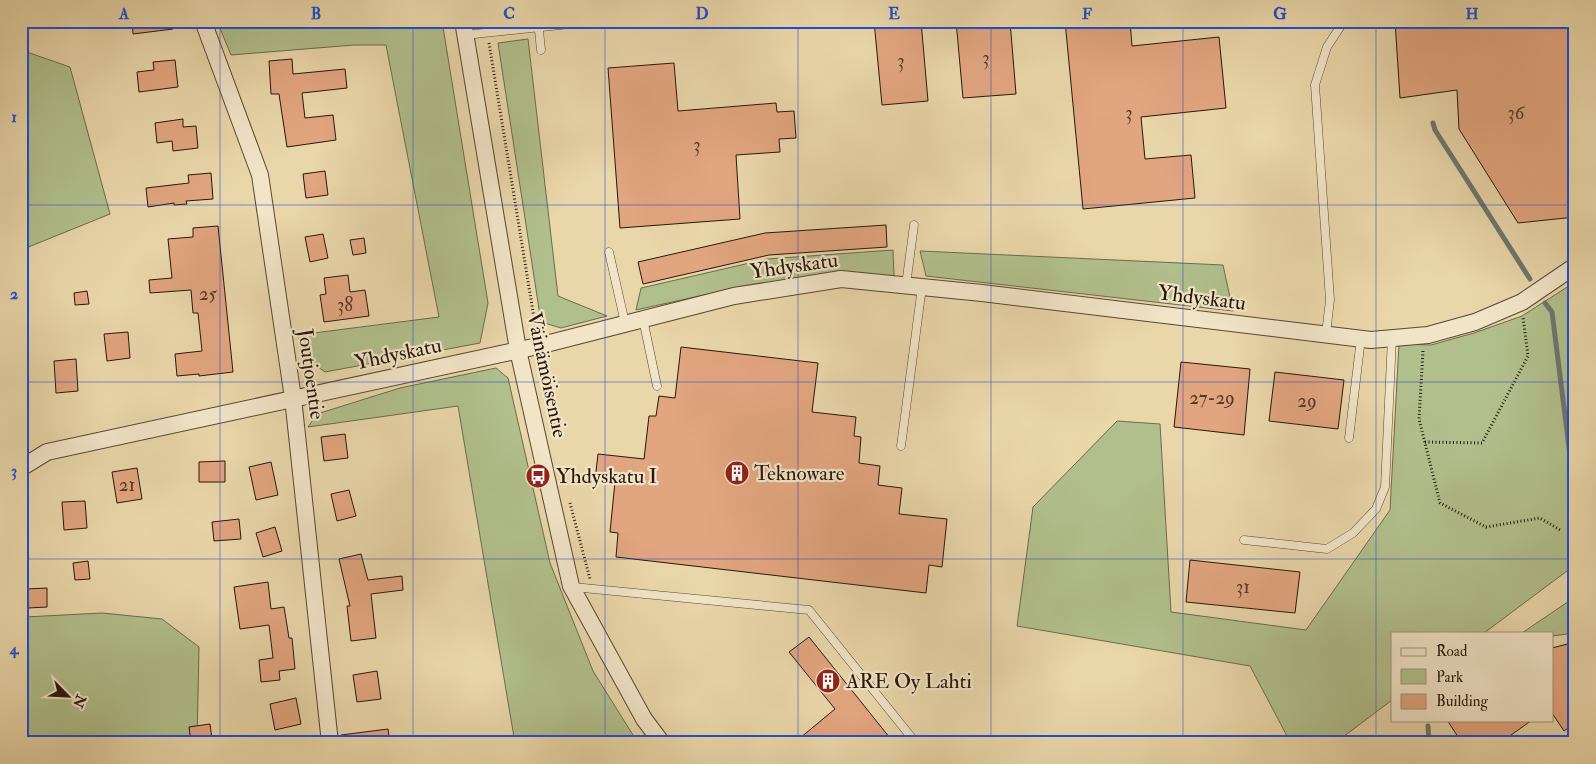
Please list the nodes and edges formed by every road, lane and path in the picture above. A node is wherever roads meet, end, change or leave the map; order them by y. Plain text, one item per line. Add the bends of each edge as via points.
1 (203, 21) edge
2 (598, 21) edge
3 (1344, 21) edge
4 (538, 24) edge
5 (464, 28) edge
6 (487, 32) junction
7 (541, 50) dead end
8 (914, 225) dead end
9 (609, 252) dead end
10 (1571, 268) edge
11 (906, 285) junction
12 (922, 287) junction
13 (1522, 302) junction
14 (643, 319) junction
15 (625, 323) junction
16 (1575, 324) edge
17 (1326, 334) junction
18 (1424, 336) junction
19 (1362, 338) junction
20 (1392, 338) junction
21 (538, 346) junction
22 (518, 350) junction
23 (657, 386) dead end
24 (293, 398) junction
25 (555, 438) dead end
26 (1349, 438) dead end
27 (1425, 442) junction
28 (901, 446) dead end
29 (21, 468) edge
30 (569, 497) dead end
31 (1560, 530) dead end
32 (1244, 540) dead end
33 (571, 586) junction
34 (593, 588) junction
35 (330, 743) edge
36 (662, 743) edge
37 (916, 743) edge

1 - 24 street, Joutjoentie via 260,175
2 - 4 lane
3 - 17 lane via 1327,47 1315,85 1330,300
4 - 6 lane
4 - 7 lane
5 - 6 lane
5 - 22 street, Väinämöisentie
6 - 21 path
8 - 11 lane
9 - 15 lane
10 - 13 street, Yhdyskatu
10 - 16 path
11 - 12 street, Yhdyskatu
11 - 14 street, Yhdyskatu via 842,279 734,296
12 - 17 street, Yhdyskatu
12 - 28 lane
13 - 18 street, Yhdyskatu via 1475,322
13 - 27 path via 1528,356 1482,443
14 - 15 street, Yhdyskatu
14 - 23 lane
15 - 21 street, Yhdyskatu
17 - 19 street, Yhdyskatu
18 - 20 street, Yhdyskatu
18 - 27 path via 1419,419
19 - 20 street, Yhdyskatu
19 - 26 lane
20 - 32 lane via 1385,487 1376,509 1353,533 1326,549
21 - 22 street, Yhdyskatu
21 - 25 path
22 - 24 street, Yhdyskatu
22 - 33 street, Väinämöisentie
24 - 29 street, Yhdyskatu via 47,452
24 - 35 street, Joutjoentie
27 - 31 path via 1440,502 1486,527 1540,518
30 - 34 path
33 - 34 lane
33 - 36 street, Väinämöisentie via 644,719
34 - 37 lane via 809,610

